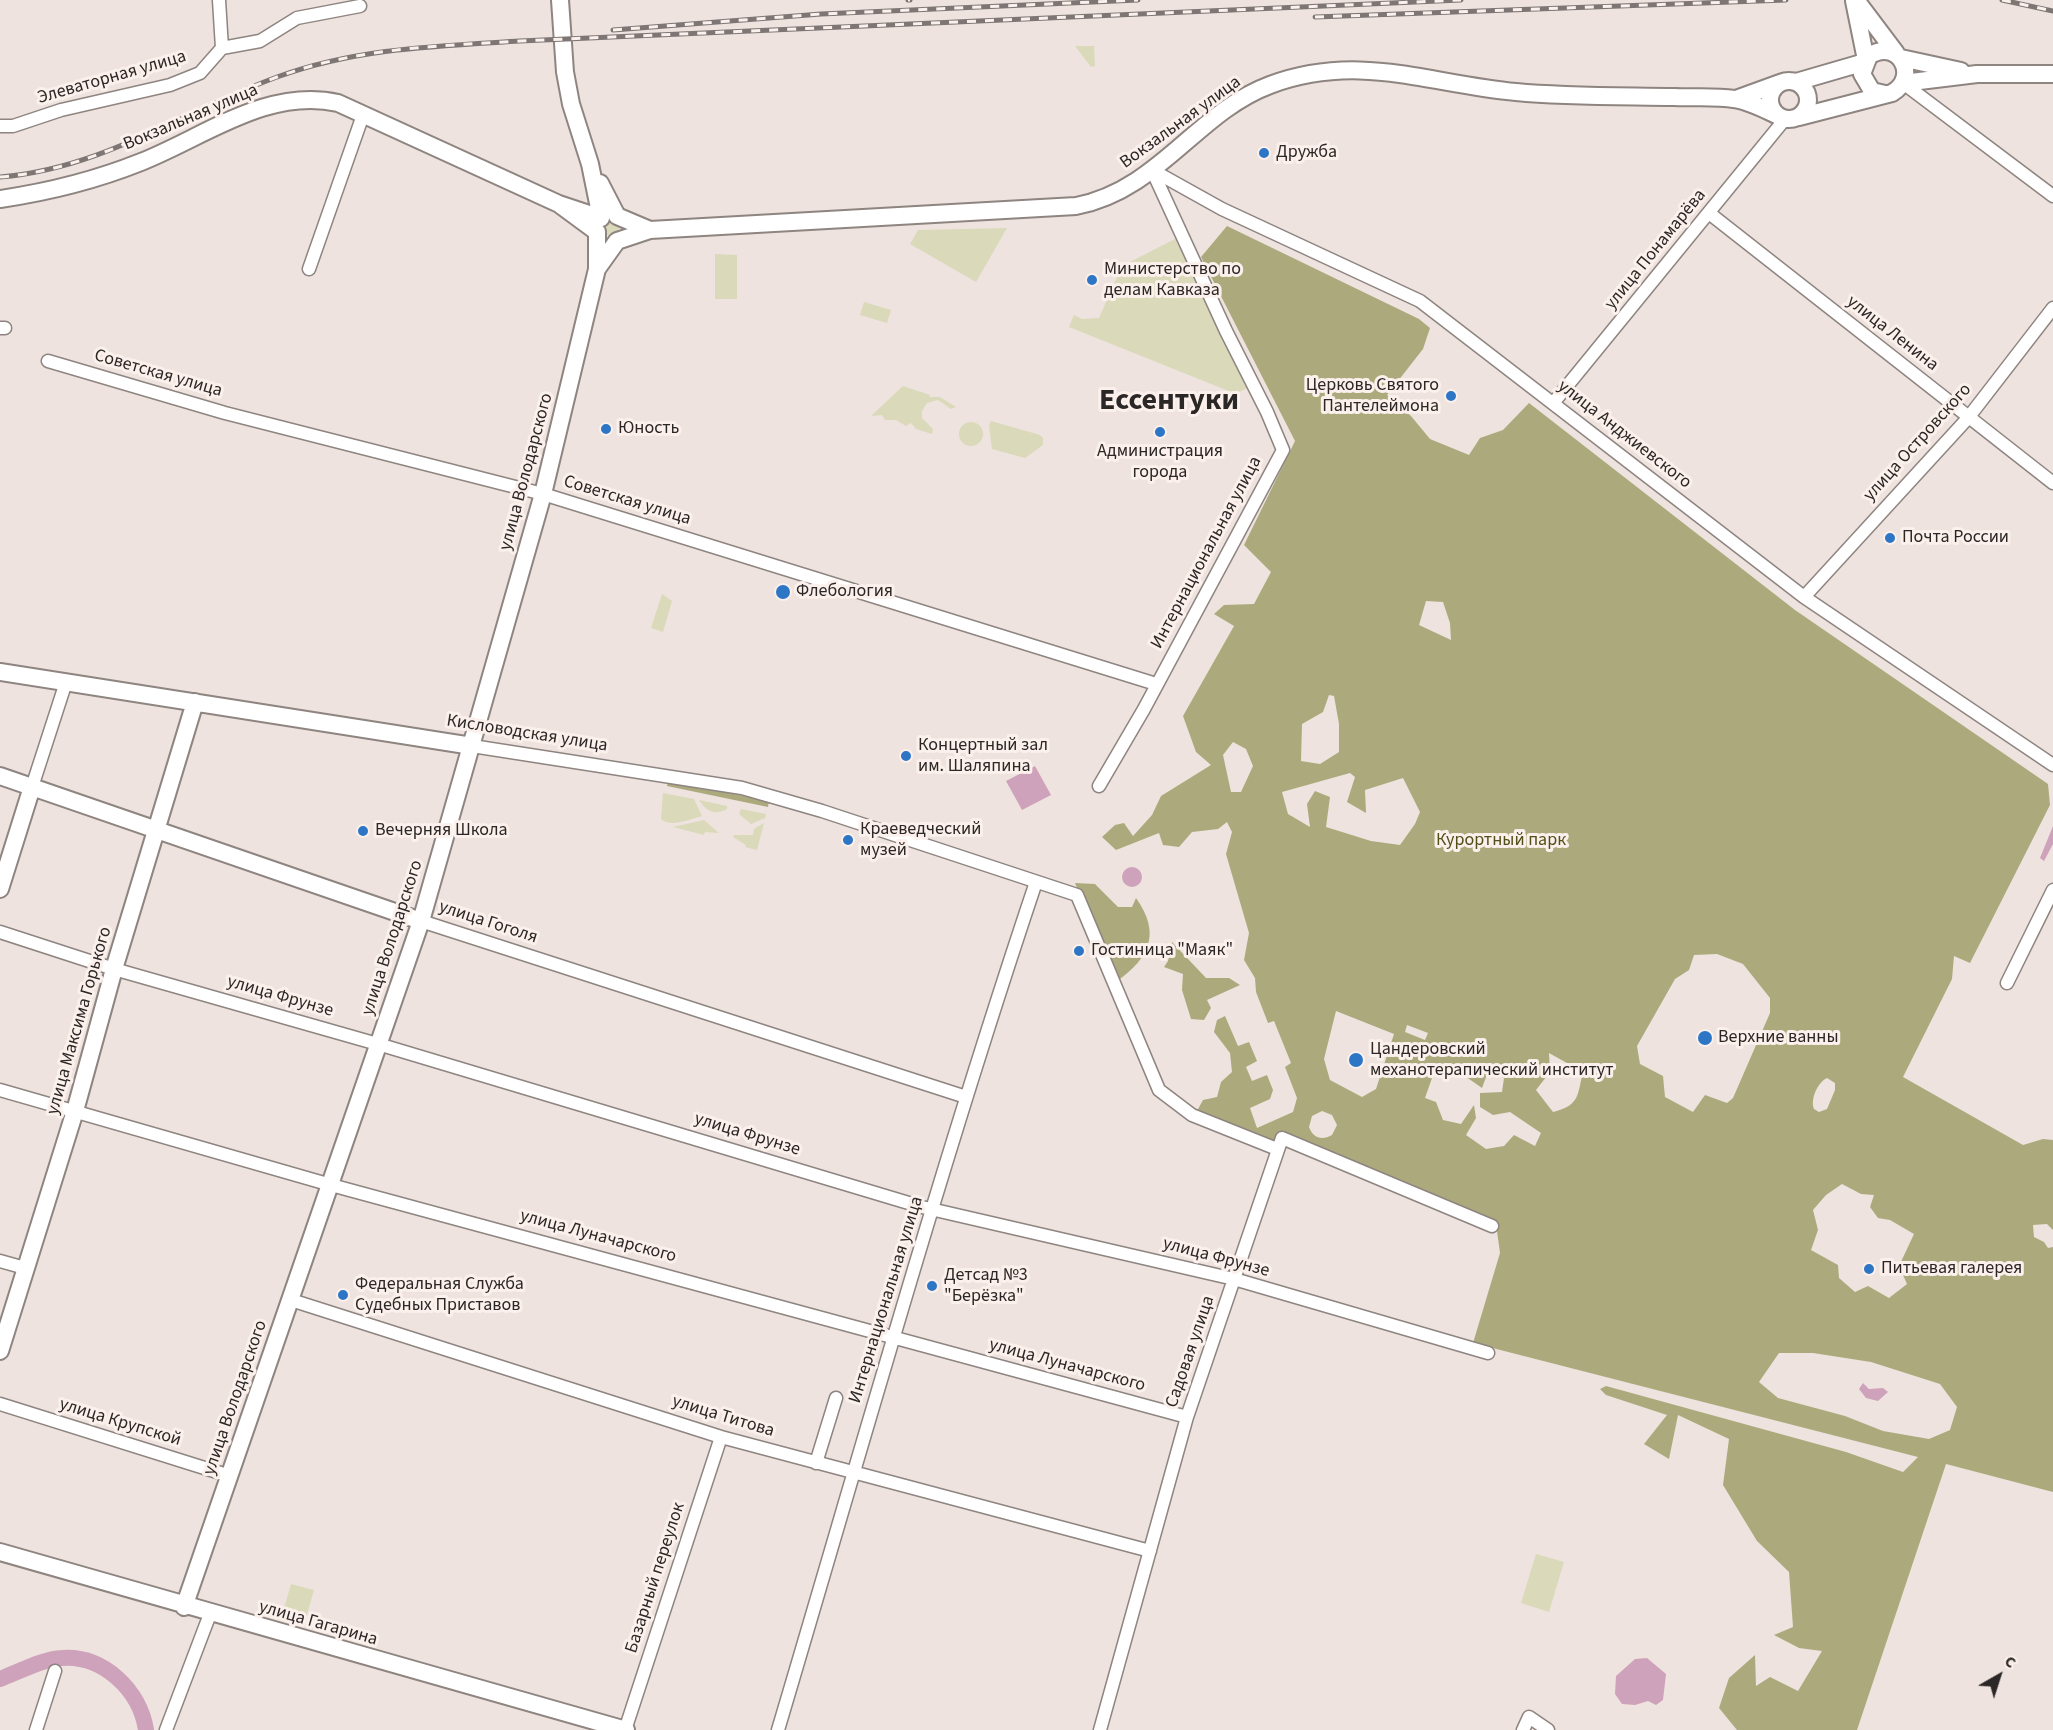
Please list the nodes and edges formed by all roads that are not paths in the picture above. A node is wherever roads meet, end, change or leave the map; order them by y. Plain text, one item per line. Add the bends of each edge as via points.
1 (219, 0) edge
2 (560, 0) edge
3 (1855, 0) edge
4 (360, 6) dead end
5 (222, 48) junction
6 (1898, 56) junction
7 (1865, 61) junction
8 (1977, 74) junction
9 (2053, 74) edge
10 (1790, 82) junction
11 (1903, 83) junction
12 (1885, 94) junction
13 (1736, 99) junction
14 (363, 114) junction
15 (1792, 118) junction
16 (0, 126) edge
17 (1152, 170) junction
18 (2053, 196) edge
19 (0, 199) edge
20 (1709, 213) junction
21 (605, 222) junction
22 (650, 230) junction
23 (618, 241) junction
24 (309, 269) dead end
25 (597, 269) junction
26 (2053, 308) edge
27 (48, 361) dead end
28 (1554, 402) junction
29 (1968, 418) junction
30 (2053, 483) edge
31 (543, 494) junction
32 (1804, 597) junction
33 (0, 672) edge
34 (66, 682) junction
35 (1156, 684) junction
36 (195, 702) junction
37 (472, 746) junction
38 (2053, 765) edge
39 (0, 776) edge
40 (1099, 786) dead end
41 (32, 787) junction
42 (157, 830) junction
43 (1036, 882) junction
44 (0, 889) edge
45 (2053, 890) edge
46 (421, 921) junction
47 (0, 932) edge
48 (114, 969) junction
49 (2007, 982) dead end
50 (379, 1044) junction
51 (0, 1090) edge
52 (966, 1097) junction
53 (75, 1111) junction
54 (1277, 1149) junction
55 (331, 1185) junction
56 (933, 1209) junction
57 (1492, 1226) dead end
58 (0, 1261) edge
59 (25, 1268) junction
60 (1234, 1279) junction
61 (291, 1300) junction
62 (892, 1338) junction
63 (0, 1351) edge
64 (1488, 1353) dead end
65 (836, 1398) dead end
66 (0, 1404) edge
67 (1187, 1417) junction
68 (721, 1437) junction
69 (816, 1463) junction
70 (855, 1474) junction
71 (230, 1476) junction
72 (1150, 1551) junction
73 (0, 1552) edge
74 (184, 1606) junction
75 (210, 1614) junction
76 (55, 1671) dead end
77 (36, 1730) edge
78 (166, 1730) edge
79 (625, 1730) edge
80 (778, 1730) edge
81 (1100, 1730) edge
82 (1523, 1730) edge
83 (1548, 1730) edge

1 - 5 street
2 - 21 main road via 571,104
3 - 6 main road
3 - 7 main road
4 - 5 street via 297,18 260,41
5 - 16 street, Элеваторная улица via 200,73 170,85 61,110 13,126
6 - 7 main road via 1882,50
6 - 8 main road
6 - 11 main road via 1906,70
7 - 10 main road
7 - 12 main road via 1864,81 1872,91
8 - 9 main road
8 - 11 main road
10 - 13 main road
10 - 15 main road via 1803,87 1809,103
10 - 15 main road via 1771,93 1770,101 1777,116
11 - 12 main road
11 - 18 street
12 - 15 main road
13 - 15 main road
13 - 17 main road, Вокзальная улица via 1516,92 1393,72 1339,69 1292,78 1250,94
14 - 19 main road, Вокзальная улица via 319,99 278,103 131,165 45,191
14 - 21 main road, Вокзальная улица
14 - 24 street
15 - 20 street, улица Понамарёва
17 - 22 main road, Вокзальная улица via 1110,198 1076,206
17 - 28 street, улица Анджиевского via 1222,209 1420,302
17 - 35 street, Интернациональная улица via 1283,450
20 - 28 street, улица Понамарёва
20 - 29 street, улица Ленина
21 - 22 main road
21 - 23 main road via 605,242
21 - 23 main road via 623,222 625,231
21 - 25 main road
22 - 23 main road
23 - 25 main road
25 - 31 main road, улица Володарского
26 - 29 street, улица Островского
27 - 31 street, Советская улица via 225,412
28 - 32 street, улица Анджиевского
29 - 30 street, улица Ленина
29 - 32 street, улица Островского
31 - 35 street, Советская улица
31 - 37 main road, улица Володарского
32 - 38 street, улица Анджиевского
33 - 34 main road, Кисловодская улица
34 - 36 main road, Кисловодская улица
34 - 41 street
35 - 40 street, Интернациональная улица
36 - 37 main road, Кисловодская улица
36 - 42 main road, улица Максима Горького
37 - 43 street, Кисловодская улица via 741,788
37 - 46 main road, улица Володарского
39 - 41 main road, улица Гоголя
41 - 42 main road, улица Гоголя
41 - 44 main road
42 - 46 main road, улица Гоголя
42 - 48 main road, улица Максима Горького
43 - 52 street, Интернациональная улица
43 - 54 street, Кисловодская улица via 1077,895 1159,1090 1192,1115
45 - 49 street
46 - 50 main road, улица Володарского
46 - 52 street, улица Гоголя
47 - 48 street, улица Фрунзе
48 - 50 street, улица Фрунзе
48 - 53 main road, улица Максима Горького
50 - 55 main road, улица Володарского
50 - 56 street, улица Фрунзе
51 - 53 street, улица Луначарского
52 - 56 street, Интернациональная улица
53 - 55 street, улица Луначарского
53 - 59 main road, улица Максима Горького
54 - 57 street via 1282,1138
54 - 60 street, Садовая улица
55 - 61 main road, улица Володарского
55 - 62 street, улица Луначарского
56 - 60 street, улица Фрунзе
56 - 62 street, Интернациональная улица
58 - 59 street
59 - 63 main road, улица Максима Горького
60 - 64 street, улица Фрунзе
60 - 67 street, Садовая улица
61 - 68 street, улица Титова
61 - 71 main road, улица Володарского
62 - 67 street, улица Луначарского
62 - 70 street, Интернациональная улица
65 - 69 street
66 - 71 street, улица Крупской
67 - 72 street, Садовая улица
68 - 69 street, улица Титова
68 - 79 street, Базарный переулок
69 - 70 street, улица Титова
70 - 72 street, улица Титова
70 - 80 street, Интернациональная улица
71 - 74 main road, улица Володарского
72 - 81 street, Садовая улица
73 - 74 main road, улица Гагарина
74 - 75 main road, улица Гагарина
75 - 78 street
75 - 79 main road, улица Гагарина
76 - 77 street
82 - 83 street via 1529,1717

